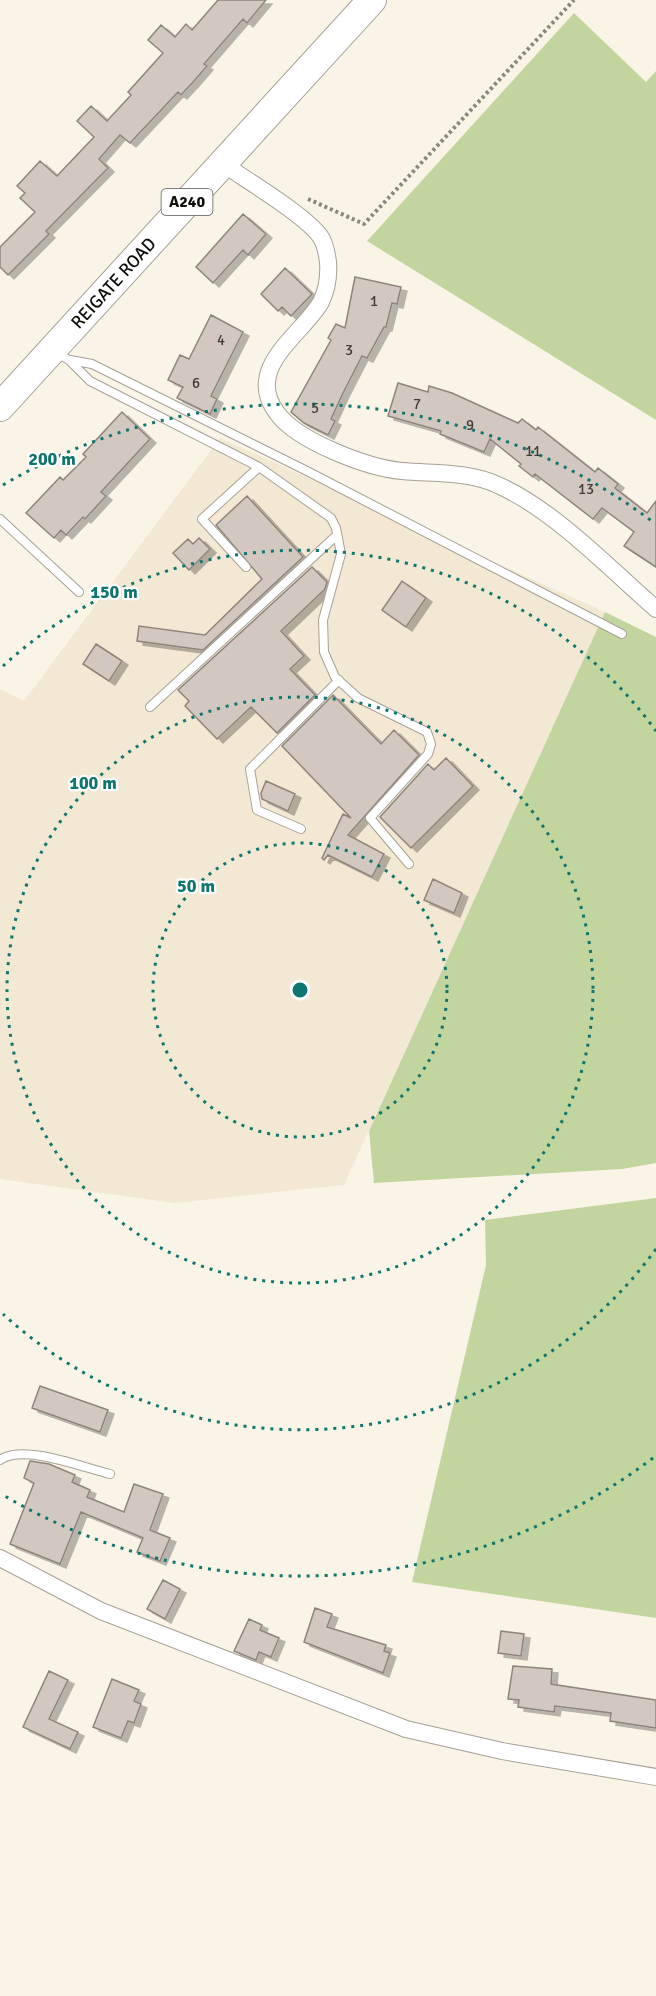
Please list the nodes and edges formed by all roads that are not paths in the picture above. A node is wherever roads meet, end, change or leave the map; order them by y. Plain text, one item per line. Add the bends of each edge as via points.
1 (372, 0) edge
2 (222, 163) junction
3 (60, 355) junction
4 (0, 406) edge
5 (259, 467) junction
6 (0, 519) edge
7 (337, 535) junction
8 (246, 567) dead end
9 (79, 592) dead end
10 (656, 609) edge
11 (622, 634) dead end
12 (339, 680) junction
13 (150, 707) dead end
14 (301, 829) dead end
15 (409, 864) dead end
16 (0, 1460) edge
17 (111, 1474) dead end
18 (0, 1558) edge
19 (656, 1777) edge

1 - 2 highway, REIGATE ROAD / A240
2 - 3 highway, REIGATE ROAD / A240
2 - 10 street via 306,223 321,237 325,249 328,273 321,301 278,351 271,366 268,392 286,423 328,446 387,469 468,476 501,486 543,512
3 - 4 highway, REIGATE ROAD / A240
3 - 5 lane via 90,381
3 - 11 lane via 113,374
5 - 7 lane via 332,518
5 - 8 lane via 202,519
6 - 9 lane
7 - 12 lane via 340,554 322,620 324,652
7 - 13 lane
12 - 14 lane via 250,769 257,810
12 - 15 lane via 358,698 427,732 431,744 428,754 370,818
16 - 17 lane via 24,1452
18 - 19 street via 101,1611 406,1729 502,1751

